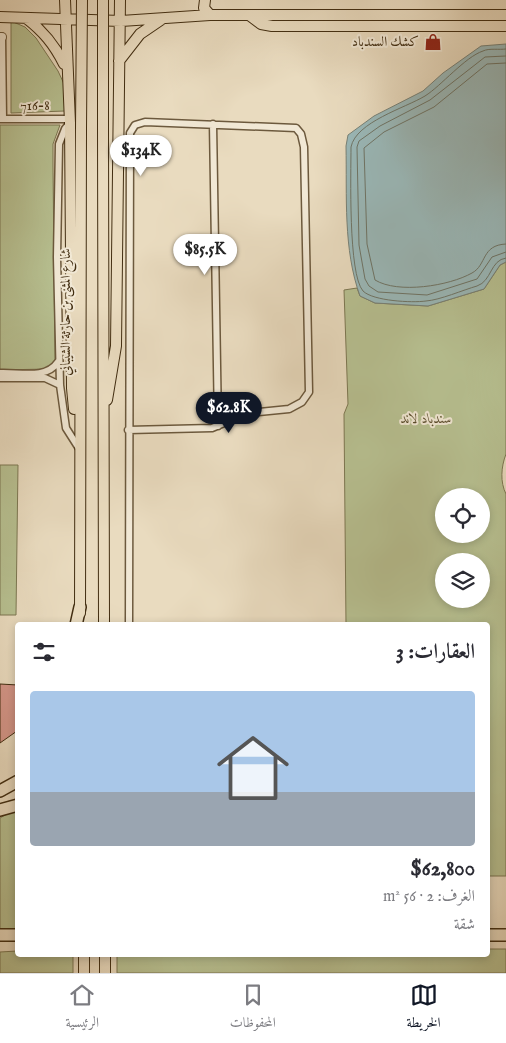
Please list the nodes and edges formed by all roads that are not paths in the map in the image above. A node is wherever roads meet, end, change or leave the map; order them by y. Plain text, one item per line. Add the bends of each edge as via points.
1 (65, 0) edge
2 (82, 0) edge
3 (103, 0) edge
4 (120, 0) edge
5 (205, 0) edge
6 (210, 15) junction
7 (249, 15) junction
8 (453, 15) junction
9 (506, 15) edge
10 (0, 17) edge
11 (172, 17) junction
12 (25, 18) junction
13 (64, 19) junction
14 (121, 21) junction
15 (433, 26) junction
16 (506, 26) edge
17 (1, 37) edge
18 (119, 62) junction
19 (66, 69) junction
20 (1, 119) edge
21 (70, 121) junction
22 (213, 124) junction
23 (58, 362) junction
24 (0, 373) edge
25 (0, 378) edge
26 (60, 384) junction
27 (218, 426) junction
28 (128, 430) junction
29 (102, 431) junction
30 (80, 450) junction
31 (80, 606) junction
32 (77, 622) edge
33 (80, 622) edge
34 (104, 622) edge
35 (129, 622) edge
36 (15, 783) edge
37 (0, 792) edge
38 (15, 806) edge
39 (0, 810) edge
40 (0, 935) edge
41 (15, 935) edge
42 (490, 935) edge
43 (506, 935) edge
44 (84, 957) edge
45 (105, 957) edge
46 (84, 973) edge
47 (105, 973) edge

1 - 13 main road
2 - 30 main road, شارع المثنى بن حارثة الشيباني, bridge
3 - 29 main road, bridge
4 - 14 main road
5 - 6 main road via 204,8
6 - 7 main road
6 - 11 main road
7 - 8 main road
7 - 15 main road via 261,24 272,26
8 - 9 main road
8 - 15 main road
10 - 12 main road
11 - 14 main road
11 - 18 main road via 150,26 132,43
12 - 13 main road
12 - 19 main road via 51,41
13 - 14 main road
13 - 19 main road
14 - 18 main road
15 - 16 main road
17 - 20 street
18 - 29 main road via 116,346
19 - 21 main road
20 - 21 street, 716-8
21 - 23 street via 59,144
21 - 30 main road via 72,388
22 - 27 street
22 - 27 street via 296,128 302,134 309,392 302,402 289,409 248,413
22 - 28 street via 145,122 135,125 130,133
23 - 24 street via 49,371 41,373
23 - 26 street
25 - 26 street via 45,378
26 - 30 street via 66,428
27 - 28 street
28 - 35 street
29 - 34 main road
30 - 31 main road, شارع المثنى بن حارثة الشيباني
31 - 32 highway
31 - 33 main road, شارع المثنى بن حارثة الشيباني
36 - 37 highway
38 - 39 highway
40 - 41 highway
42 - 43 highway
44 - 46 main road
45 - 47 main road

